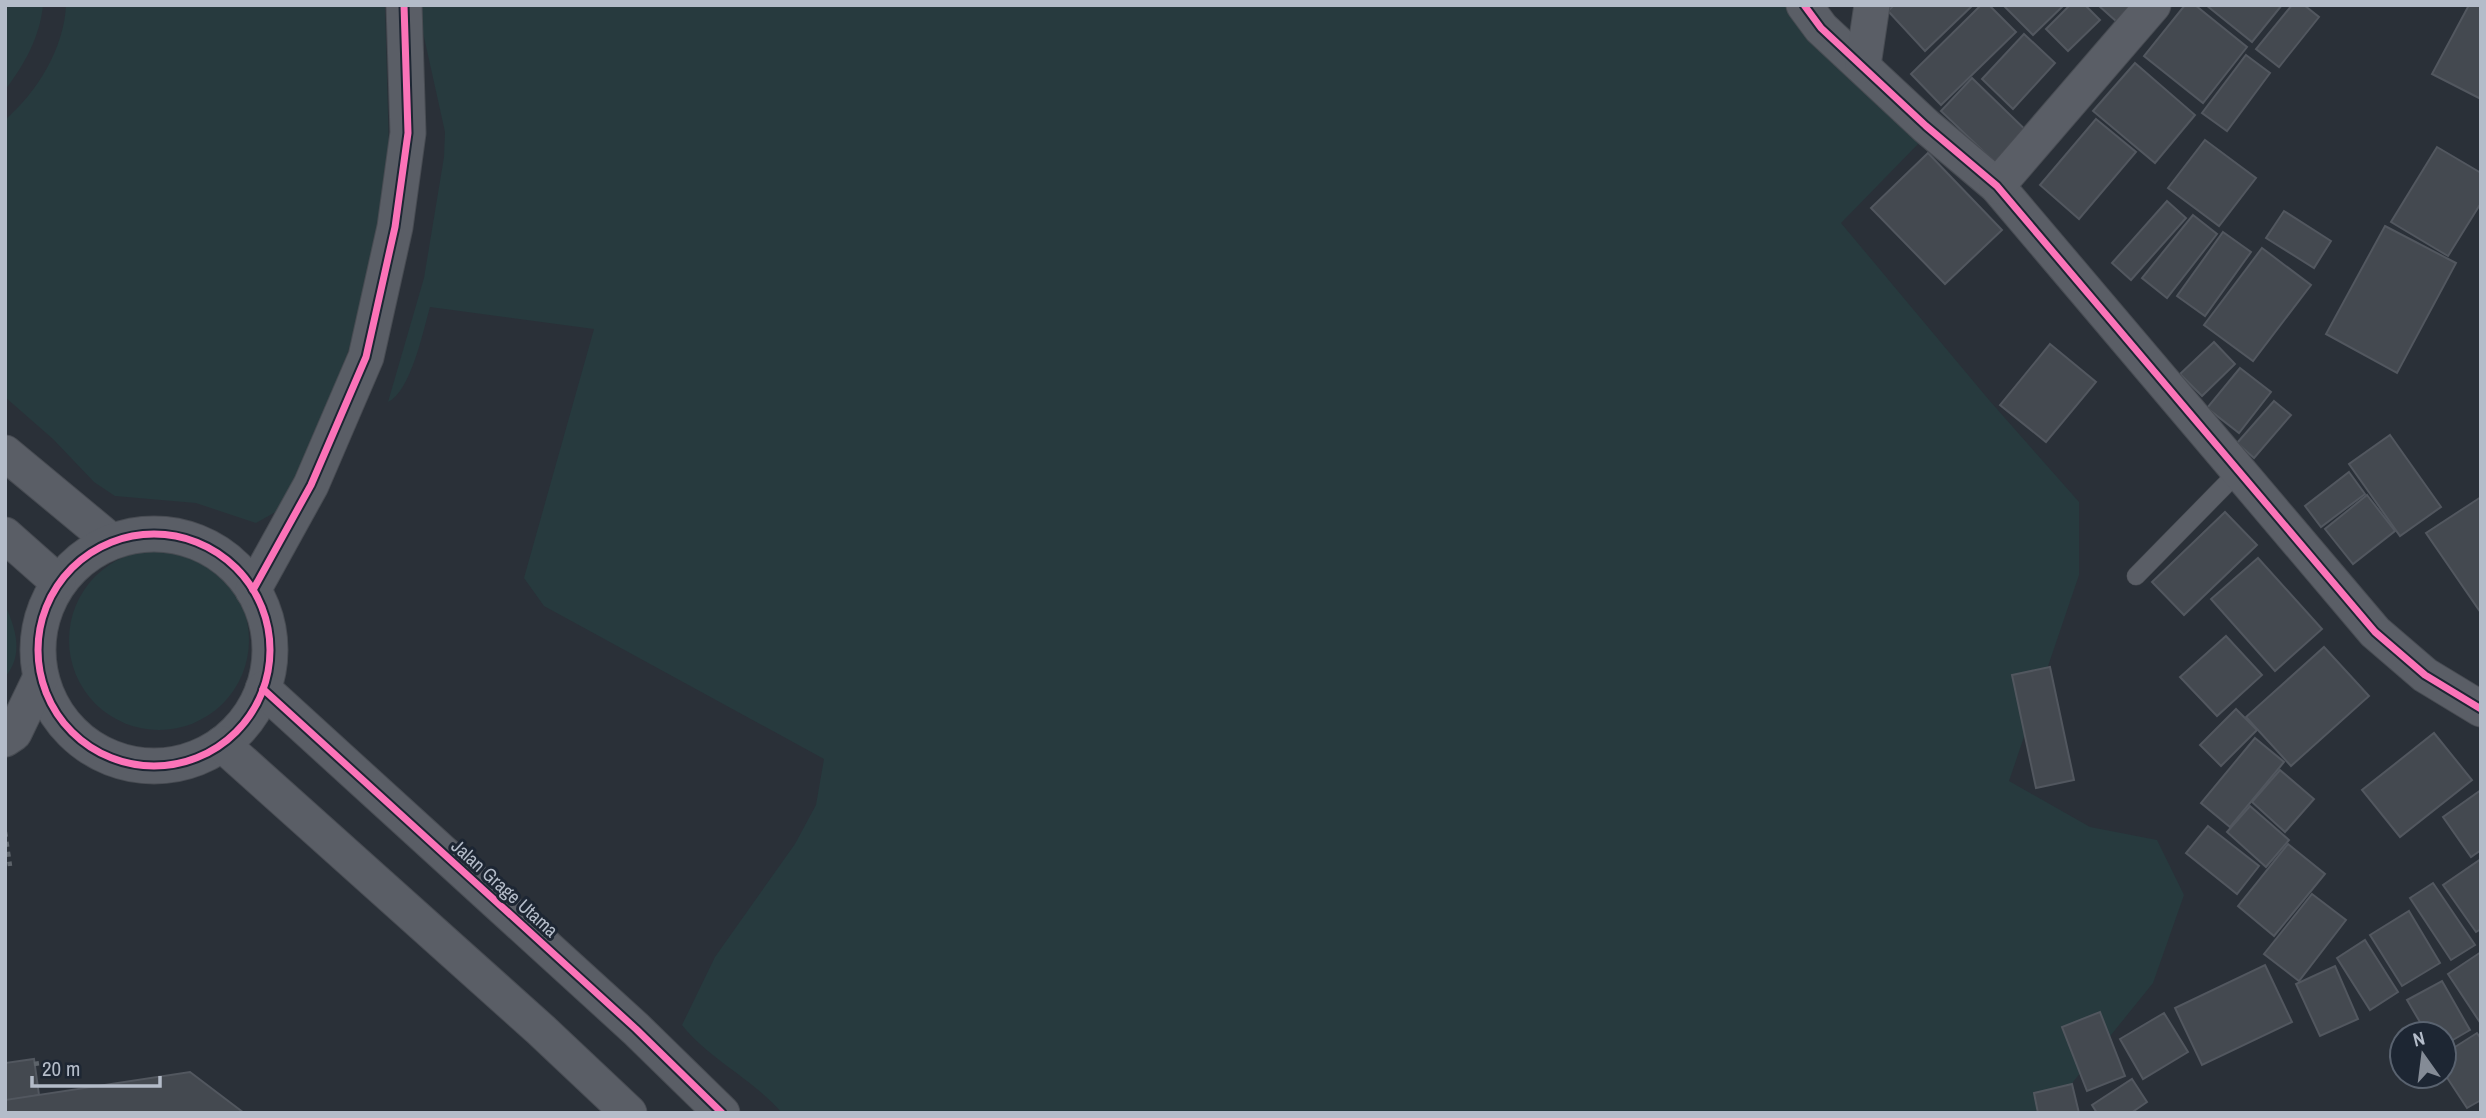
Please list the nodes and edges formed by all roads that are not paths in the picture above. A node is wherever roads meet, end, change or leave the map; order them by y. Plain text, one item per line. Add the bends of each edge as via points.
1 (404, 5) edge
2 (1804, 5) edge
3 (1872, 5) edge
4 (2153, 5) edge
5 (1863, 65) junction
6 (1997, 186) junction
7 (5, 453) edge
8 (2238, 472) junction
9 (5, 535) edge
10 (111, 541) junction
11 (2136, 576) dead end
12 (58, 582) junction
13 (253, 590) junction
14 (40, 678) junction
15 (263, 689) junction
16 (2481, 709) edge
17 (5, 739) edge
18 (222, 744) junction
19 (629, 1113) edge
20 (722, 1113) edge

1 - 13 street via 408,133 395,227 366,357 311,485
2 - 5 street via 1821,28
3 - 5 street
4 - 6 street
5 - 6 street
6 - 8 street
7 - 10 street
8 - 11 lane
8 - 16 street via 2375,632 2425,675
9 - 12 street
10 - 12 street via 81,558
10 - 13 street via 153,534 194,541 231,563
12 - 14 street via 38,629
13 - 15 street via 267,621 270,655
14 - 17 street via 14,733
14 - 18 street via 53,710 74,736 103,755 135,765 169,765
15 - 18 street via 239,729
15 - 20 street, Jalan Grage Utama
18 - 19 street

